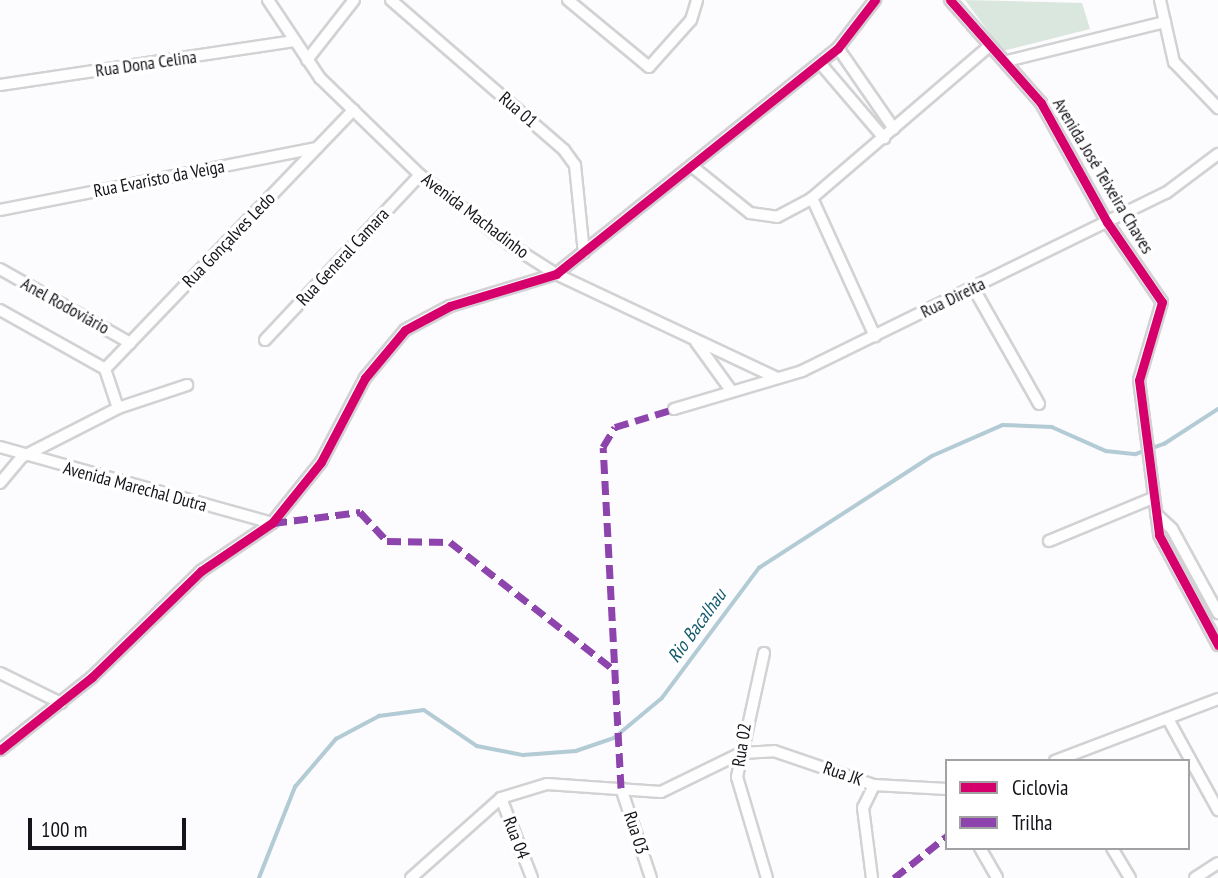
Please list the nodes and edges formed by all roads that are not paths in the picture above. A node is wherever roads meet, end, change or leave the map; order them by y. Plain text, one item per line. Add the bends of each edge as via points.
1 (268, 0) edge
2 (354, 0) edge
3 (391, 0) edge
4 (568, 0) edge
5 (697, 0) edge
6 (875, 0) edge
7 (950, 0) edge
8 (1160, 0) edge
9 (1166, 22) junction
10 (293, 41) junction
11 (988, 47) junction
12 (838, 48) junction
13 (307, 60) junction
14 (1007, 61) junction
15 (820, 63) junction
16 (0, 85) edge
17 (1218, 108) edge
18 (353, 110) junction
19 (894, 129) junction
20 (884, 138) junction
21 (318, 148) junction
22 (1218, 154) edge
23 (694, 168) junction
24 (420, 174) junction
25 (812, 198) junction
26 (0, 210) edge
27 (1108, 222) junction
28 (584, 253) junction
29 (0, 270) edge
30 (556, 274) junction
31 (974, 289) junction
32 (0, 310) edge
33 (875, 336) junction
34 (265, 340) dead end
35 (694, 340) junction
36 (130, 343) junction
37 (105, 369) junction
38 (777, 379) junction
39 (187, 384) dead end
40 (730, 389) junction
41 (1039, 404) dead end
42 (118, 408) junction
43 (674, 409) dead end
44 (0, 447) edge
45 (22, 457) junction
46 (0, 483) edge
47 (1153, 498) junction
48 (1156, 514) junction
49 (272, 523) junction
50 (1049, 541) dead end
51 (1218, 613) edge
52 (1218, 645) edge
53 (764, 653) dead end
54 (0, 673) edge
55 (1218, 699) edge
56 (61, 703) junction
57 (1168, 719) junction
58 (0, 750) edge
59 (741, 753) junction
60 (1062, 759) edge
61 (1190, 759) edge
62 (1190, 759) edge
63 (874, 785) junction
64 (621, 788) junction
65 (945, 789) edge
66 (501, 798) junction
67 (1218, 810) edge
68 (981, 850) edge
69 (1113, 850) edge
70 (1218, 863) edge
71 (411, 878) edge
72 (532, 878) edge
73 (651, 878) edge
74 (766, 878) edge
75 (872, 878) edge
76 (998, 878) edge
77 (1130, 878) edge
78 (1195, 878) edge

1 - 10 street, Avenida Machadinho
2 - 13 street
3 - 28 street, Rua 01 via 575,164
4 - 5 street via 639,64 656,64 691,20
6 - 12 street
7 - 11 street, Avenida José Teixeira Chaves
8 - 9 street
9 - 14 street
9 - 17 street via 1184,78
10 - 13 street, Avenida Machadinho
10 - 16 street, Rua Dona Celina
11 - 14 street, Avenida José Teixeira Chaves
11 - 19 street
12 - 15 street
12 - 19 street
13 - 18 street, Avenida Machadinho
14 - 27 street, Avenida José Teixeira Chaves via 1041,103
15 - 20 street
15 - 23 street
18 - 21 street, Rua Gonçalves Ledo
18 - 24 street, Avenida Machadinho
19 - 20 street
20 - 25 street
21 - 26 street, Rua Evaristo da Veiga
21 - 36 street, Rua Gonçalves Ledo
22 - 27 street, Rua Direita via 1166,193
23 - 25 street via 750,213 777,217
23 - 28 street
24 - 30 street, Avenida Machadinho
24 - 34 street, Rua General Camara
25 - 33 street
27 - 31 street, Rua Direita
27 - 47 street, Avenida José Teixeira Chaves via 1162,302 1140,363
28 - 30 street
29 - 36 street, Anel Rodoviário
30 - 35 street, Avenida Machadinho
30 - 49 street via 450,306 405,330 365,377 321,462
31 - 33 street, Rua Direita
31 - 41 street
32 - 37 street, Anel Rodoviário
33 - 38 street, Rua Direita
35 - 38 street, Avenida Machadinho
35 - 40 street
36 - 37 street, Rua Gonçalves Ledo
37 - 42 street
38 - 40 street, Rua Direita
39 - 42 street
40 - 43 street, Rua Direita
42 - 45 street
44 - 45 street, Avenida Marechal Dutra
45 - 46 street
45 - 49 street, Avenida Marechal Dutra
47 - 48 street
47 - 50 street
48 - 51 street via 1172,529
48 - 52 street via 1159,535
49 - 56 street via 201,571
53 - 59 street, Rua 02
54 - 56 street
55 - 57 street
56 - 58 street
57 - 60 street
57 - 61 street
59 - 63 street, Rua JK via 774,751
59 - 64 street via 673,789
59 - 74 street, Rua 02 via 741,799
62 - 67 street
63 - 65 street, Rua JK
63 - 75 street via 863,808
64 - 66 street via 547,784
64 - 73 street, Rua 03
66 - 71 street
66 - 72 street, Rua 04
68 - 76 street
69 - 77 street
70 - 78 street

